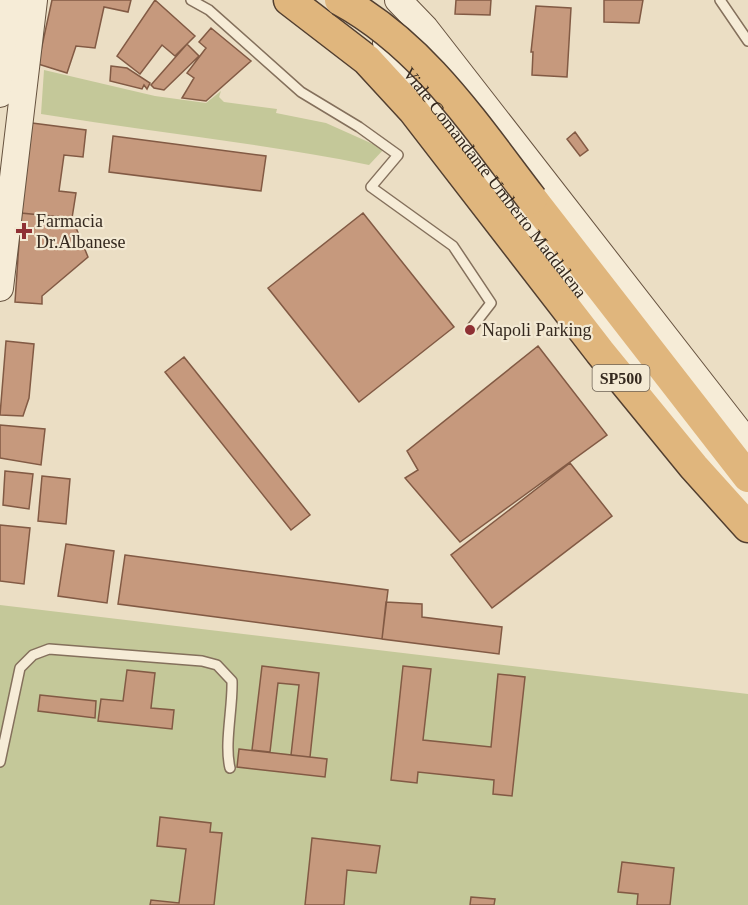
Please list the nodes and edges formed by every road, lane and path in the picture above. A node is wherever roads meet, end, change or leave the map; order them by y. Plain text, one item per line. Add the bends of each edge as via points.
1 (12, 0) edge
2 (34, 0) edge
3 (191, 0) edge
4 (289, 0) edge
5 (339, 0) edge
6 (353, 0) edge
7 (720, 0) edge
8 (402, 3) edge
9 (748, 41) edge
10 (0, 94) edge
11 (0, 288) edge
12 (470, 330) dead end
13 (748, 443) edge
14 (748, 477) edge
15 (748, 507) edge
16 (748, 527) edge
17 (0, 762) edge
18 (230, 768) dead end

1 - 10 main road
2 - 11 main road
3 - 12 lane via 209,10 301,92 398,155 371,187 453,246 491,303
4 - 16 highway, SP500 via 367,60 413,110 600,352
5 - 14 highway, SP500, bridge via 383,26 425,64
6 - 15 main road, Viale Comandante Umberto Maddalena
7 - 9 lane
8 - 13 main road
17 - 18 lane via 21,668 33,655 50,649 217,665 232,681 227,756

